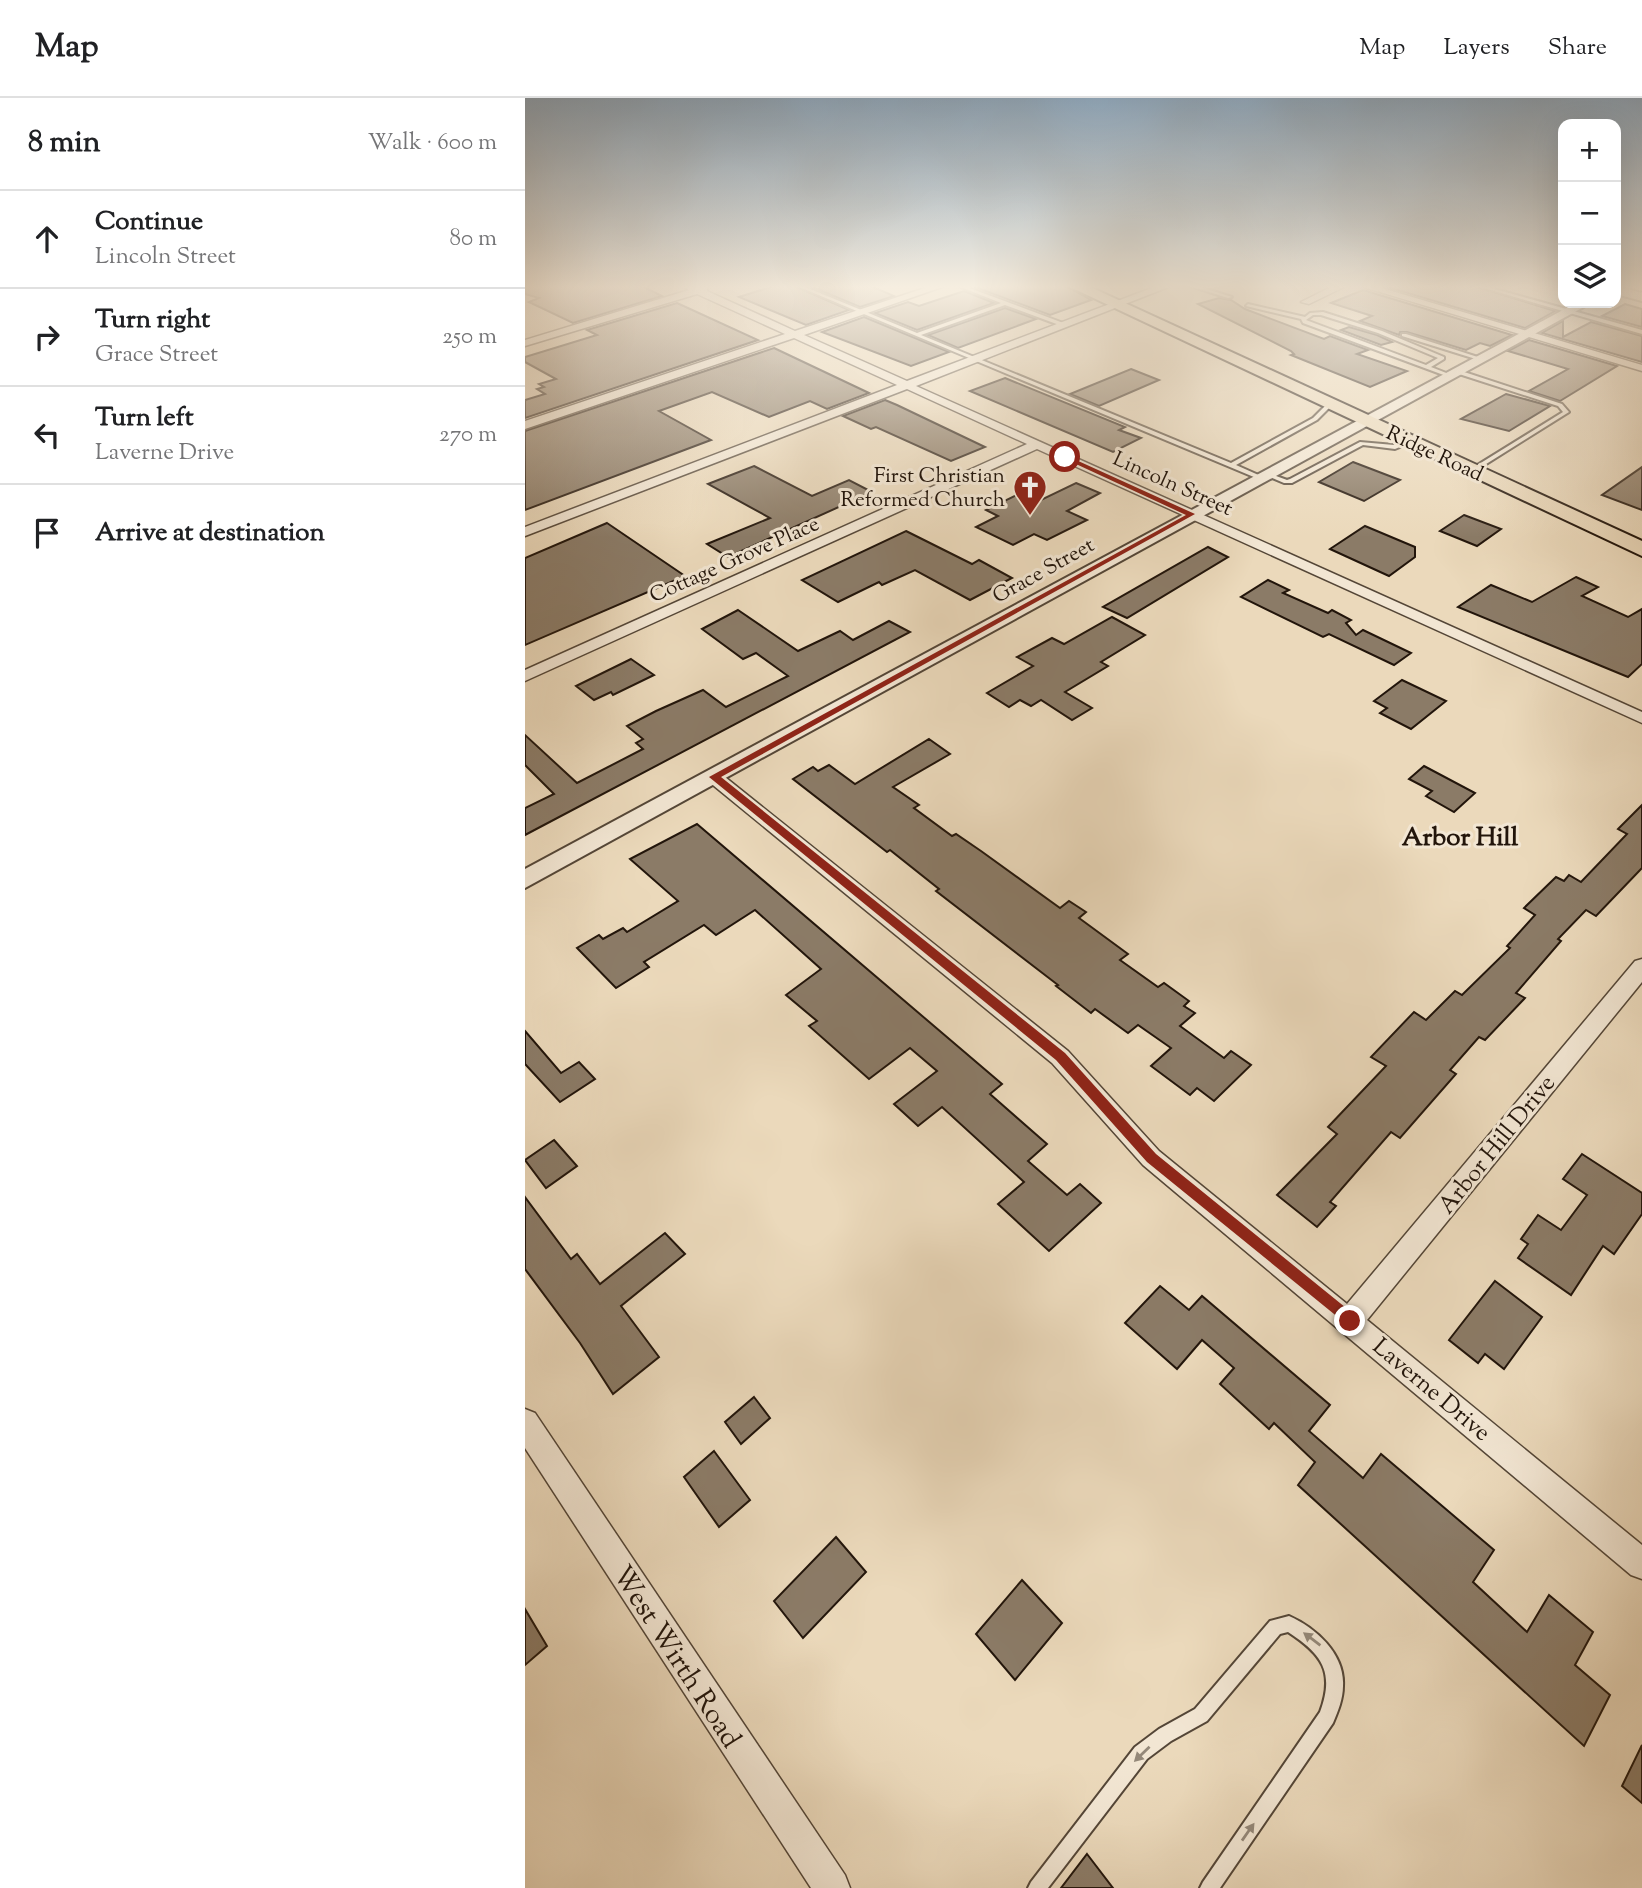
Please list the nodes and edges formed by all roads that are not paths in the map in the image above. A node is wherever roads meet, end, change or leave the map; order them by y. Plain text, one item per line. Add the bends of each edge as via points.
1 (691, 370) edge
2 (871, 370) edge
3 (947, 370) edge
4 (1000, 370) edge
5 (1256, 370) edge
6 (1437, 370) edge
7 (1463, 370) edge
8 (1455, 374) junction
9 (905, 385) junction
10 (1329, 404) junction
11 (1368, 422) junction
12 (525, 425) edge
13 (1410, 441) junction
14 (1037, 444) junction
15 (1230, 466) junction
16 (1473, 470) junction
17 (1264, 476) junction
18 (1192, 514) junction
19 (525, 532) edge
20 (1642, 549) edge
21 (525, 676) edge
22 (1642, 718) edge
23 (714, 777) junction
24 (525, 880) edge
25 (1642, 967) edge
26 (1350, 1321) junction
27 (525, 1423) edge
28 (1642, 1564) edge
29 (832, 1888) edge
30 (1037, 1888) edge
31 (1209, 1888) edge

1 - 12 street
2 - 9 street, Lincoln Street
3 - 9 street
4 - 15 lane
5 - 10 main road, Ridge Road
6 - 8 lane
7 - 8 street, Grace Street
8 - 11 street, Grace Street
8 - 16 lane via 1560,405 1566,412
9 - 14 street, Lincoln Street
9 - 19 street
10 - 11 main road, Ridge Road
10 - 15 lane via 1315,419
11 - 13 main road, Ridge Road
11 - 17 street, Grace Street
13 - 16 main road, Ridge Road
13 - 17 lane via 1395,447 1362,443 1292,481
14 - 18 street, Lincoln Street
14 - 21 street, Cottage Grove Place
15 - 17 lane
16 - 20 main road, Ridge Road
17 - 18 street, Grace Street
18 - 22 street, Lincoln Street
18 - 23 street, Grace Street
23 - 24 street, Grace Street
23 - 26 street, Laverne Drive via 1060,1057 1151,1158
25 - 26 street, Arbor Hill Drive
26 - 28 street, Laverne Drive
27 - 29 street, West Wirth Road
31 -> 30 lane via 1327,1717 1336,1697 1328,1653 1289,1624 1276,1627 1201,1716 1141,1753

